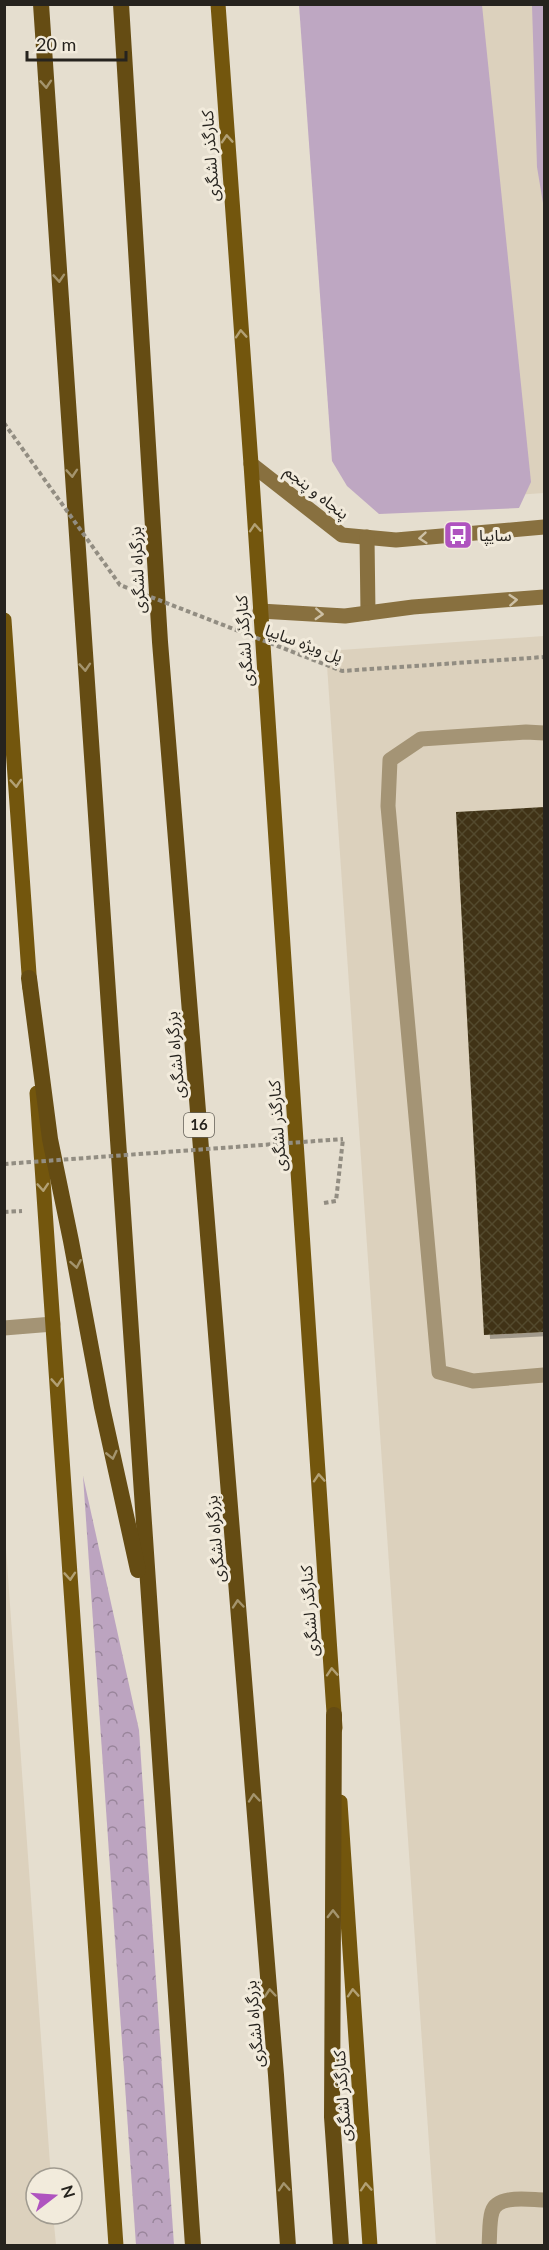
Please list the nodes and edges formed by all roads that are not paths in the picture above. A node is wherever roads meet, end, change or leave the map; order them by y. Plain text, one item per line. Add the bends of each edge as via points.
1 (41, 4) edge
2 (121, 4) edge
3 (218, 4) edge
4 (250, 464) junction
5 (544, 527) edge
6 (368, 537) junction
7 (544, 597) edge
8 (260, 611) junction
9 (368, 613) junction
10 (4, 620) edge
11 (544, 733) edge
12 (29, 978) junction
13 (53, 1324) junction
14 (4, 1328) edge
15 (544, 1375) edge
16 (150, 1622) junction
17 (334, 1715) junction
18 (544, 2200) edge
19 (116, 2246) edge
20 (193, 2246) edge
21 (288, 2246) edge
22 (341, 2246) edge
23 (370, 2246) edge
24 (489, 2246) edge

1 -> 16 highway
21 -> 2 highway, بزرگراه لشگری / 16 via 160,642
4 -> 3 main road, کنارگذر لشگری
4 - 6 main road, پنجاه و پنجم via 342,535
8 -> 4 main road, کنارگذر لشگری
5 -> 6 main road, پنجاه و پنجم via 396,540
6 - 9 main road
9 -> 7 main road
8 -> 9 main road via 345,616
17 -> 8 main road, کنارگذر لشگری
10 -> 12 main road
11 - 15 lane via 421,739 390,760 388,806 439,1372 473,1381
12 -> 13 main road
12 -> 16 highway via 50,1139 102,1407
13 - 14 lane
13 -> 19 main road
16 - 20 highway
22 -> 17 highway via 332,2117
23 -> 17 main road, کنارگذر لشگری
18 - 24 lane via 496,2203

